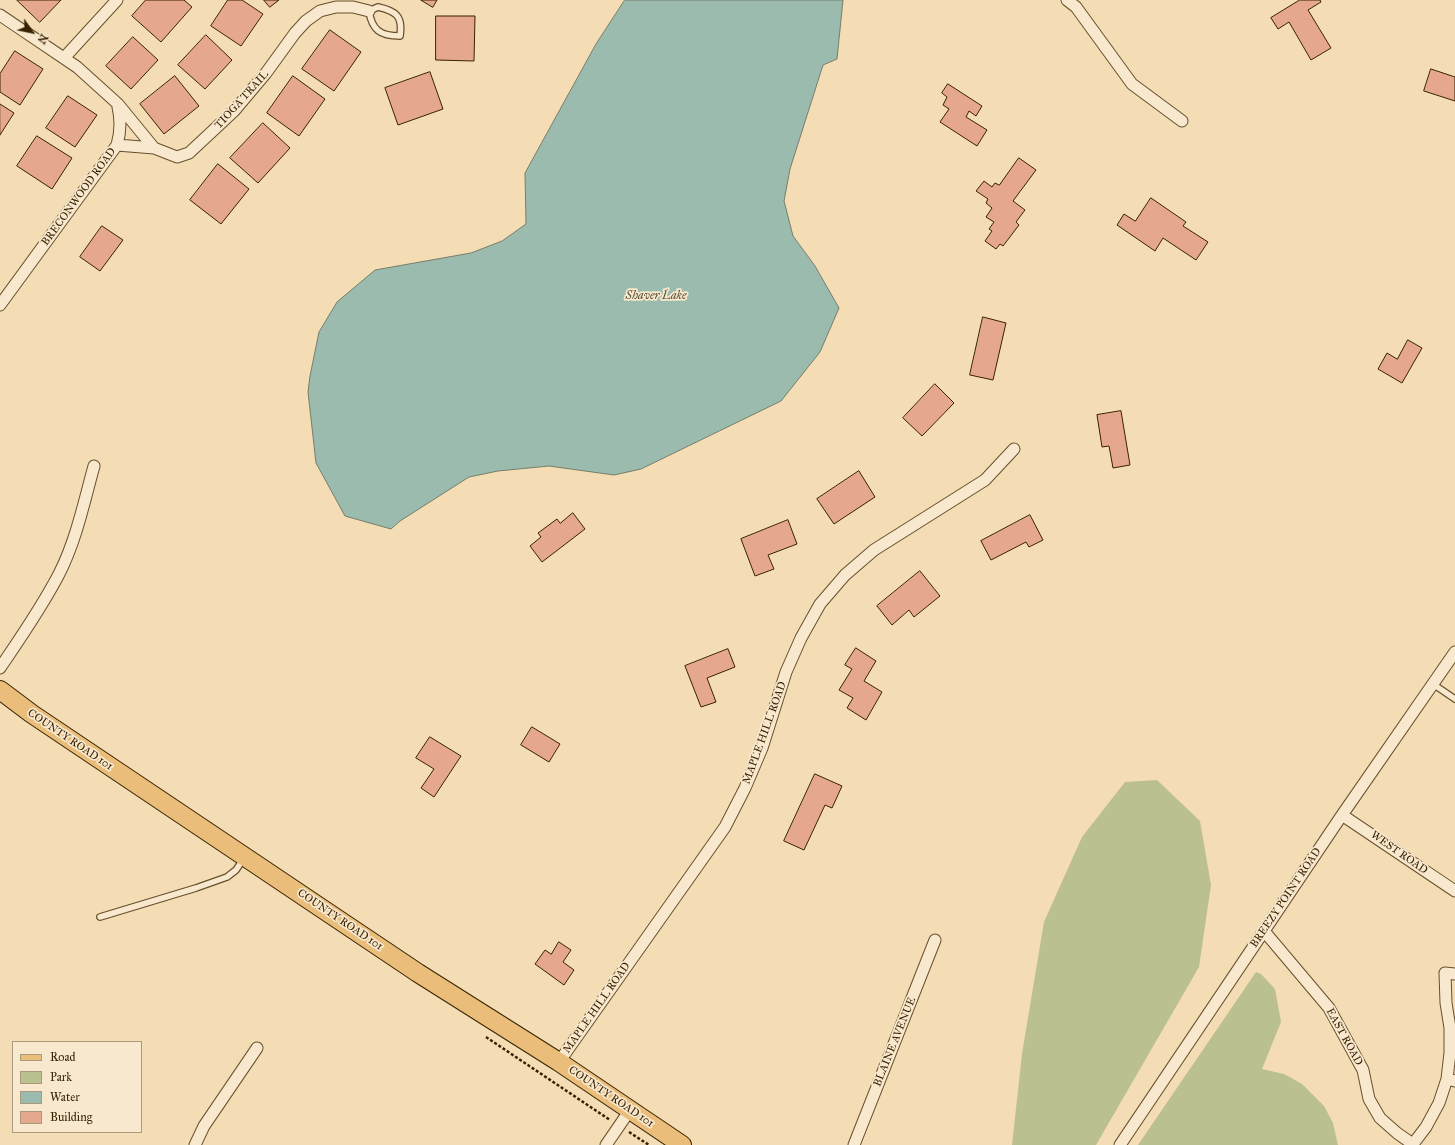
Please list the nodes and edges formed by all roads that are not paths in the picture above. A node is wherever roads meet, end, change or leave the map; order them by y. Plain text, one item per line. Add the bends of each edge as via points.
1 (117, 0) edge
2 (1067, 0) edge
3 (369, 11) junction
4 (2, 20) edge
5 (64, 58) junction
6 (118, 104) junction
7 (1182, 121) dead end
8 (117, 145) junction
9 (154, 148) junction
10 (0, 305) edge
11 (1014, 448) dead end
12 (94, 466) dead end
13 (1455, 652) edge
14 (0, 668) edge
15 (1433, 684) junction
16 (0, 690) edge
17 (1455, 699) edge
18 (1342, 814) junction
19 (245, 856) junction
20 (1455, 891) edge
21 (100, 917) dead end
22 (1264, 931) junction
23 (935, 940) dead end
24 (1455, 974) edge
25 (257, 1048) dead end
26 (559, 1062) junction
27 (1451, 1080) edge
28 (630, 1110) junction
29 (195, 1145) edge
30 (606, 1145) edge
31 (682, 1145) edge
32 (854, 1145) edge
33 (1120, 1145) edge
34 (1413, 1145) edge

1 - 5 street
2 - 7 street via 1076,7 1132,84
3 - 3 lane via 371,22 378,31 388,36 400,36 401,24 397,15 378,7
3 - 9 street, TIOGA TRAIL via 353,7 336,7 320,11 306,20 234,111 189,154 177,157
4 - 5 street
5 - 6 street
6 - 8 street, BRECONWOOD ROAD via 121,130
6 - 9 street, TIOGA TRAIL
8 - 9 street
8 - 10 street, BRECONWOOD ROAD
11 - 26 street, MAPLE HILL ROAD via 985,480 874,550 845,575 820,604 786,672 762,748 725,827
12 - 14 street via 69,551 59,573 32,622
13 - 15 street, BREEZY POINT ROAD
15 - 17 lane
15 - 18 street, BREEZY POINT ROAD
16 - 19 main road, COUNTY ROAD 101 via 39,719
18 - 20 street, WEST ROAD
18 - 22 street, BREEZY POINT ROAD
19 - 21 lane via 228,877
19 - 26 main road, COUNTY ROAD 101 via 418,973
22 - 33 street, BREEZY POINT ROAD
22 - 34 street, EAST ROAD via 1330,1008 1363,1070 1369,1100 1380,1118
23 - 32 street, BLAINE AVENUE
24 - 27 street via 1445,973
25 - 29 street via 204,1126
26 - 28 main road, COUNTY ROAD 101
27 - 34 street via 1426,1127
28 - 30 street
28 - 31 main road, COUNTY ROAD 101

